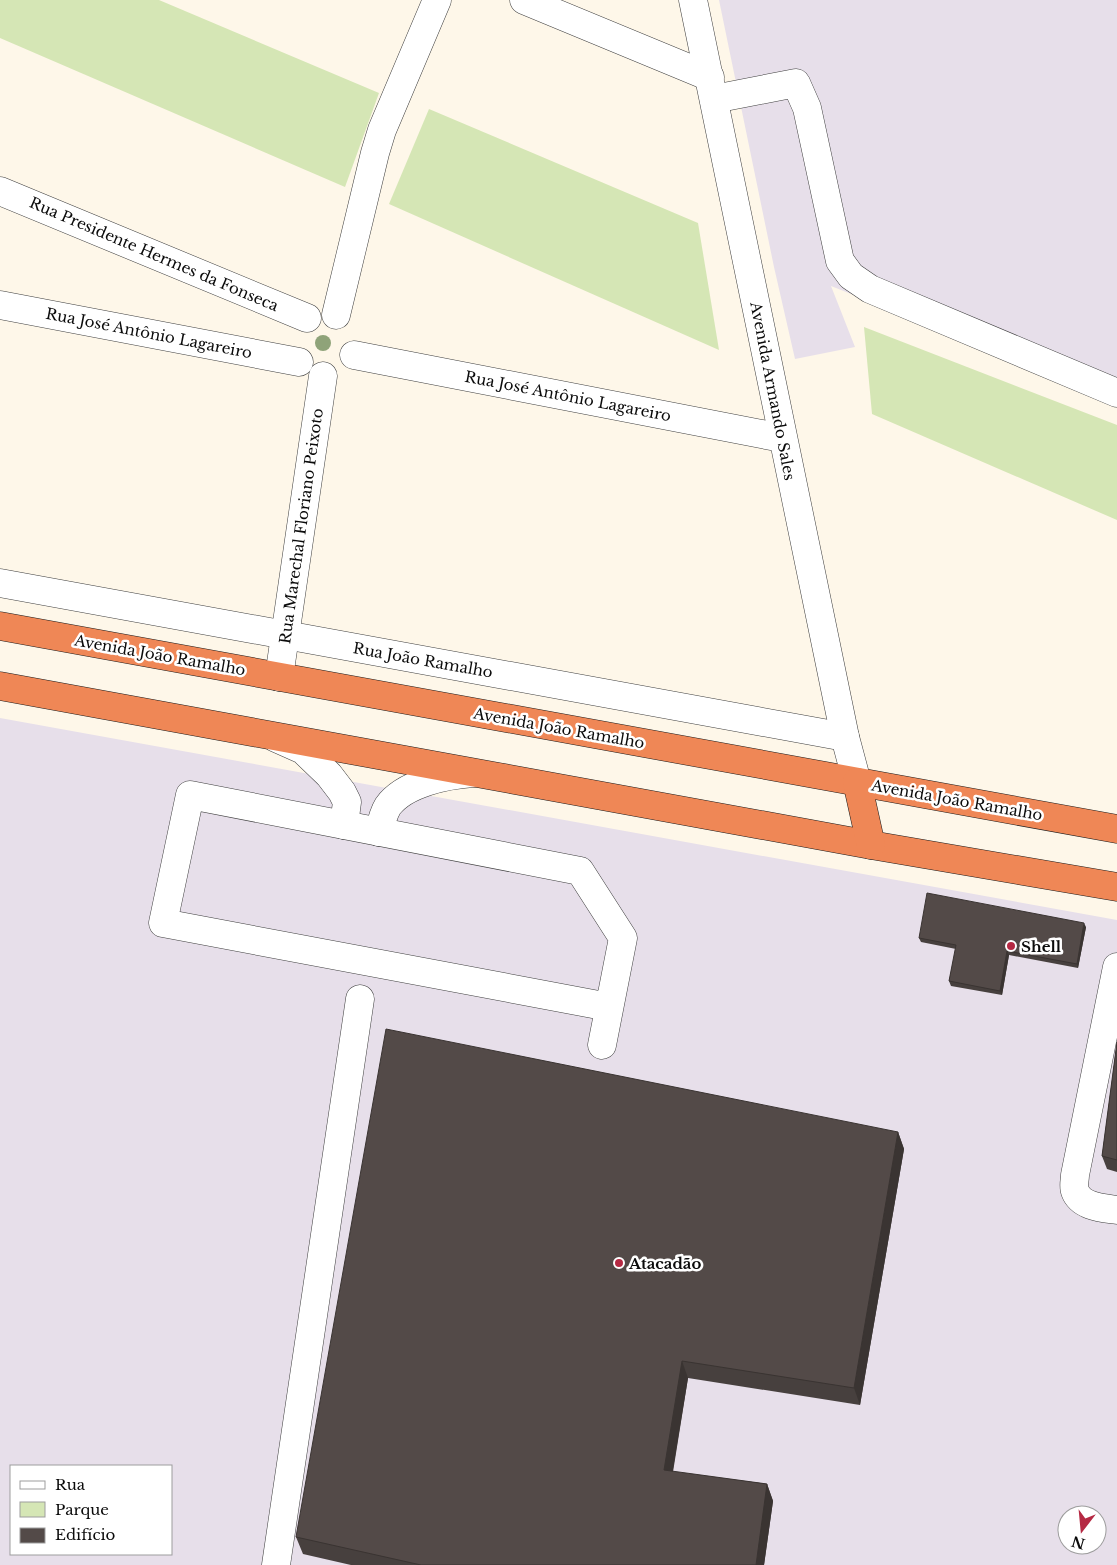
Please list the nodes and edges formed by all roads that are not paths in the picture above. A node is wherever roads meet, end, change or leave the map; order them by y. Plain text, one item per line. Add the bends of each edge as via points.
1 (437, 0) edge
2 (524, 0) edge
3 (693, 0) edge
4 (712, 88) junction
5 (0, 190) edge
6 (0, 305) edge
7 (336, 315) junction
8 (308, 318) junction
9 (354, 355) junction
10 (299, 362) junction
11 (323, 376) junction
12 (1117, 393) edge
13 (782, 438) junction
14 (0, 583) edge
15 (0, 626) edge
16 (286, 635) junction
17 (279, 677) junction
18 (0, 686) edge
19 (270, 736) junction
20 (845, 737) junction
21 (473, 773) junction
22 (857, 782) junction
23 (344, 825) junction
24 (1117, 830) edge
25 (379, 832) junction
26 (871, 845) junction
27 (1117, 887) edge
28 (1117, 966) edge
29 (360, 999) dead end
30 (609, 1007) junction
31 (602, 1045) dead end
32 (1117, 1210) edge
33 (276, 1565) edge

1 - 7 street via 374,153
2 - 4 street
3 - 4 street, Avenida Armando Sales
4 - 12 street via 796,83 808,108 840,261 851,276 870,289
4 - 13 street, Avenida Armando Sales
5 - 8 street, Rua Presidente Hermes da Fonseca
6 - 10 street, Rua José Antônio Lagareiro
7 - 8 street via 316,314
7 - 9 street via 351,327 355,336
8 - 10 street via 295,333 294,352
9 - 11 street via 342,370
9 - 13 street, Rua José Antônio Lagareiro
10 - 11 street
11 - 16 street, Rua Marechal Floriano Peixoto
13 - 20 street, Avenida Armando Sales
14 - 16 street, Rua João Ramalho
15 - 17 highway, Avenida João Ramalho
16 - 17 street, Rua Marechal Floriano Peixoto
16 - 20 street, Rua João Ramalho
17 - 22 highway, Avenida João Ramalho
18 - 19 highway
19 - 21 highway
19 - 23 street via 303,750 329,775 346,802
20 - 22 street, Avenida Armando Sales
21 - 25 street via 453,775 406,791 388,807
21 - 26 highway
22 - 24 highway, Avenida João Ramalho
22 - 26 highway
23 - 25 street
23 - 30 street via 190,795 163,923
25 - 30 street via 580,871 623,938
26 - 27 highway
28 - 32 street via 1075,1175 1075,1191 1083,1201
29 - 33 street
30 - 31 street

